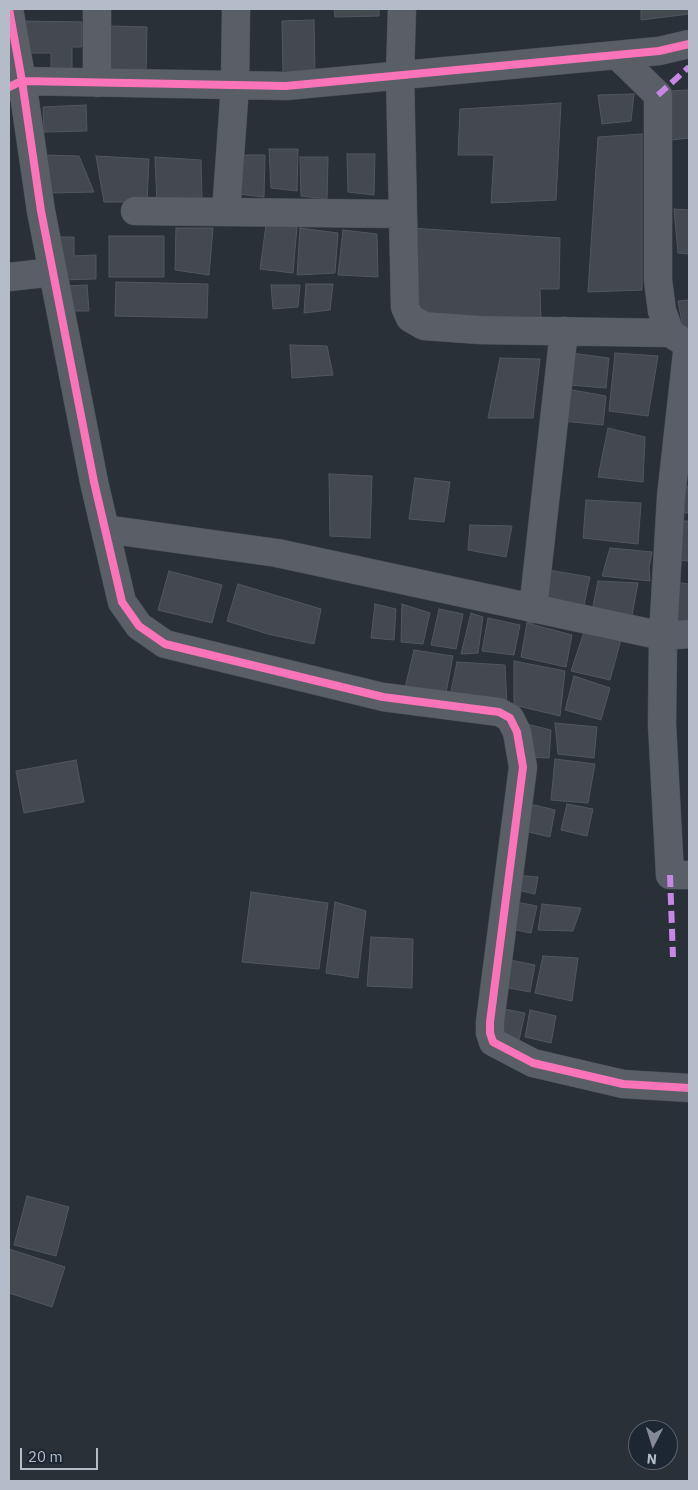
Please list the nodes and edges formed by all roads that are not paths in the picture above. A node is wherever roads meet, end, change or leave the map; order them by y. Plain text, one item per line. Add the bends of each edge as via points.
1 (10, 9) edge
2 (97, 9) edge
3 (236, 9) edge
4 (402, 9) edge
5 (689, 44) edge
6 (616, 55) junction
7 (400, 75) junction
8 (98, 83) junction
9 (15, 84) edge
10 (235, 86) junction
11 (135, 211) dead end
12 (226, 212) junction
13 (403, 214) junction
14 (53, 272) junction
15 (9, 277) edge
16 (564, 332) junction
17 (682, 340) edge
18 (105, 529) junction
19 (533, 608) junction
20 (676, 635) edge
21 (689, 875) edge
22 (689, 1088) edge

1 - 9 street
2 - 8 street
3 - 10 street
4 - 7 street
5 - 6 street
6 - 7 street
6 - 17 street via 658,95 658,280 662,311
7 - 10 street via 286,86
7 - 13 street
8 - 9 street
8 - 10 street
9 - 14 street
10 - 12 street
11 - 12 street
12 - 13 street
13 - 16 street via 405,307 410,318 424,326
14 - 15 street
14 - 18 street
16 - 17 street
16 - 19 street
17 - 20 street via 672,498
18 - 19 street via 277,553
18 - 22 street via 122,602 139,626 165,644 383,697 499,712 510,718 517,732 523,767 490,1034 494,1042 533,1063 623,1084
19 - 20 street
20 - 21 street via 662,724 670,875

